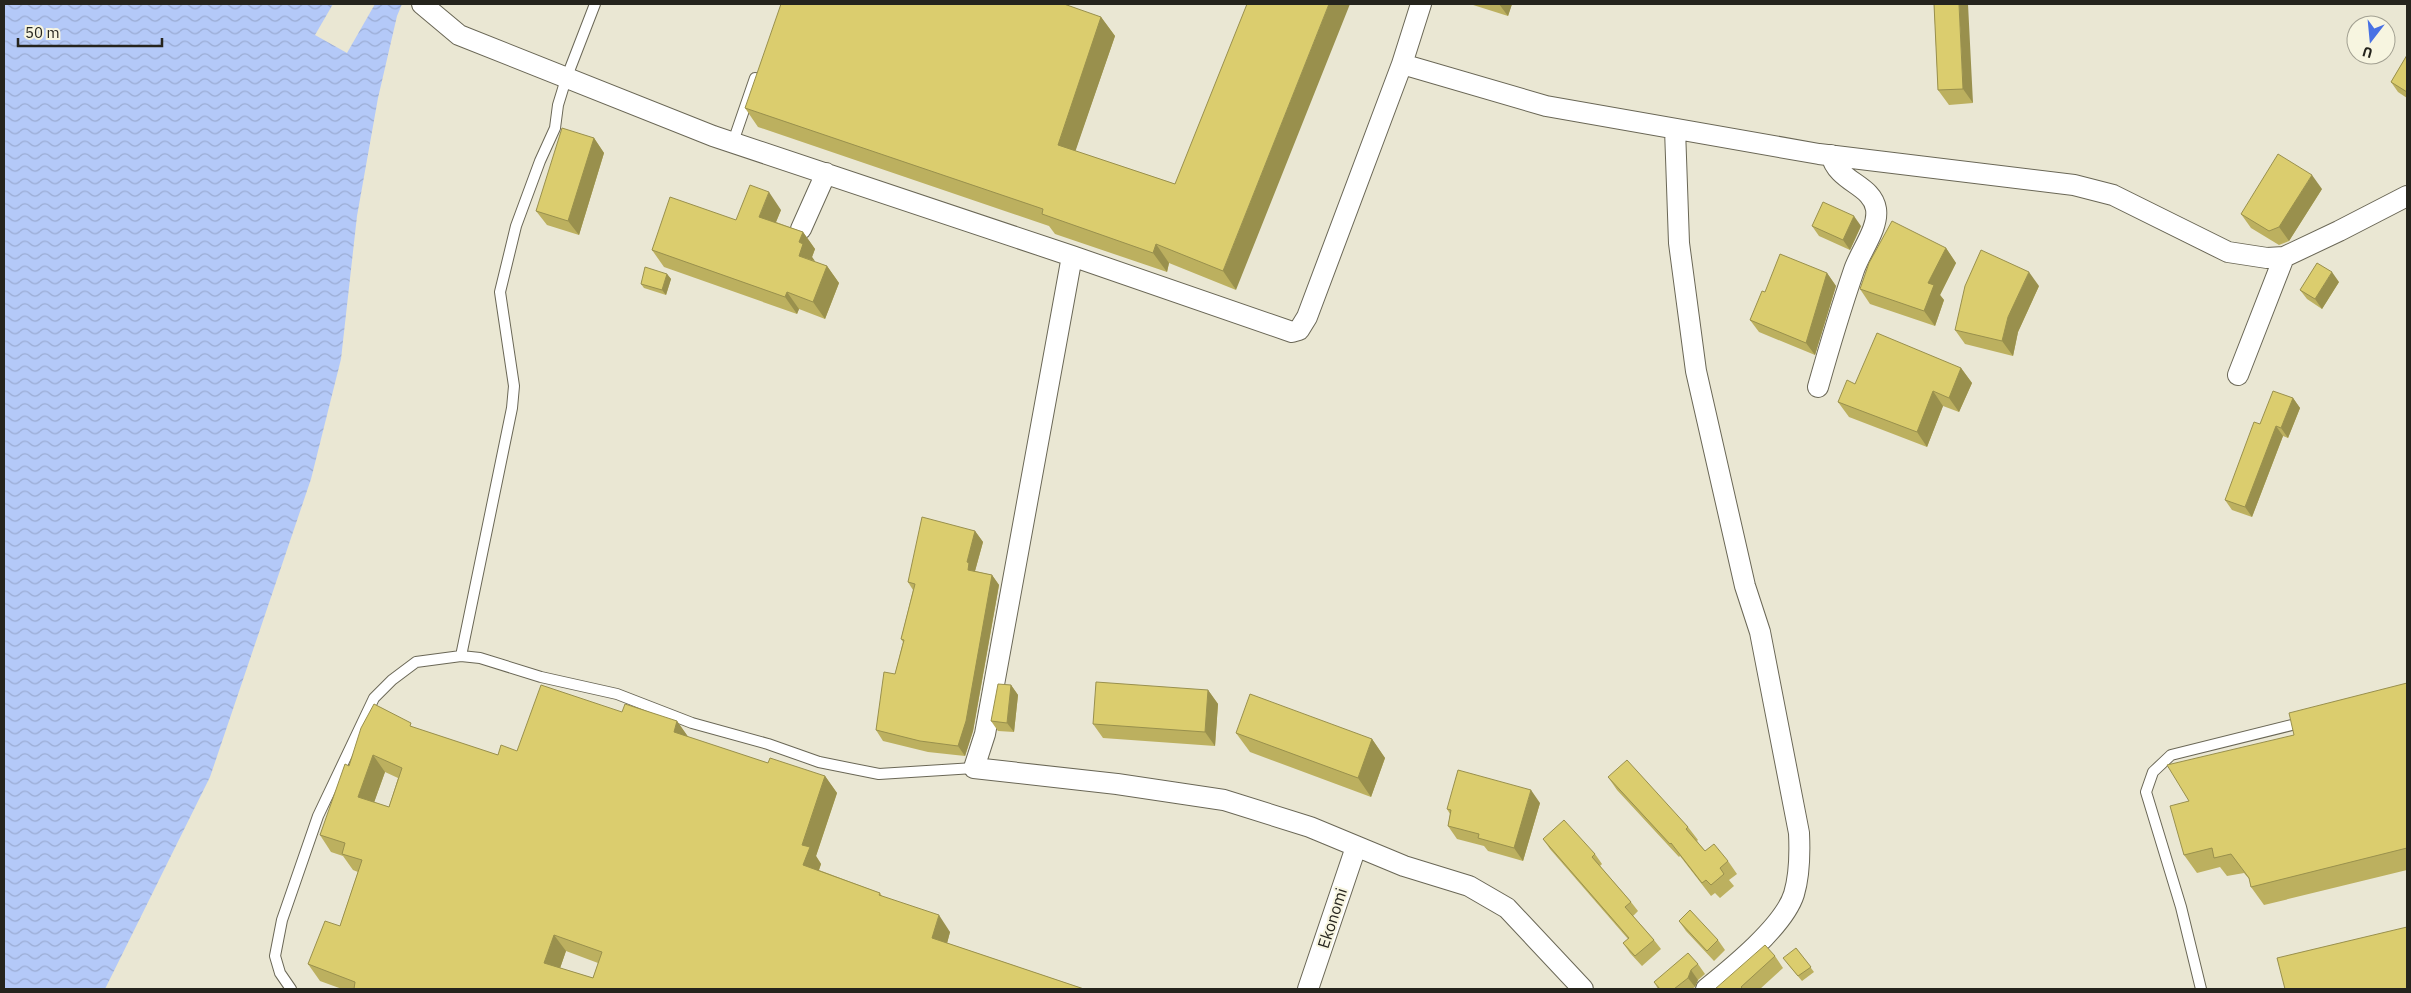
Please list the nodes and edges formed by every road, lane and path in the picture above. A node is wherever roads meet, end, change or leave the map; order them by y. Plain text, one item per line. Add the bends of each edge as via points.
1 (422, 4) edge
2 (594, 4) edge
3 (1420, 4) edge
4 (1402, 64) junction
5 (759, 68) edge
6 (566, 79) junction
7 (1675, 129) junction
8 (733, 142) junction
9 (1831, 155) junction
10 (826, 174) junction
11 (2407, 196) edge
12 (801, 229) edge
13 (1072, 256) junction
14 (2284, 257) junction
15 (2238, 375) dead end
16 (1818, 387) dead end
17 (461, 656) junction
18 (2313, 720) edge
19 (974, 768) junction
20 (1356, 847) junction
21 (291, 989) edge
22 (1308, 989) edge
23 (1583, 989) edge
24 (1706, 989) edge
25 (2202, 989) edge

1 - 6 street via 459,35
2 - 6 lane
3 - 4 street
4 - 7 street via 1546,106
4 - 13 street via 1299,330 1292,332
5 - 8 lane
6 - 8 street
6 - 17 lane via 555,128 516,226 500,292 514,386 512,408
7 - 9 street
7 - 24 street via 1680,243 1696,372 1745,586 1760,632 1799,833 1800,866 1794,896 1754,949
8 - 10 street
9 - 14 street via 2074,185 2113,195 2228,252 2267,258
9 - 16 street via 1839,172 1871,197 1876,210
10 - 12 street
10 - 13 street
11 - 14 street
13 - 19 street via 985,734
14 - 15 street
17 - 19 lane via 480,658 541,677 618,694 692,722 819,762 879,774
17 - 21 lane via 416,662 374,698 318,816 282,920 275,956 280,973
18 - 25 lane via 2170,755 2153,772 2146,792
19 - 20 street via 1224,800 1310,827
20 - 22 street, Ekonomi
20 - 23 street via 1469,886 1507,908

